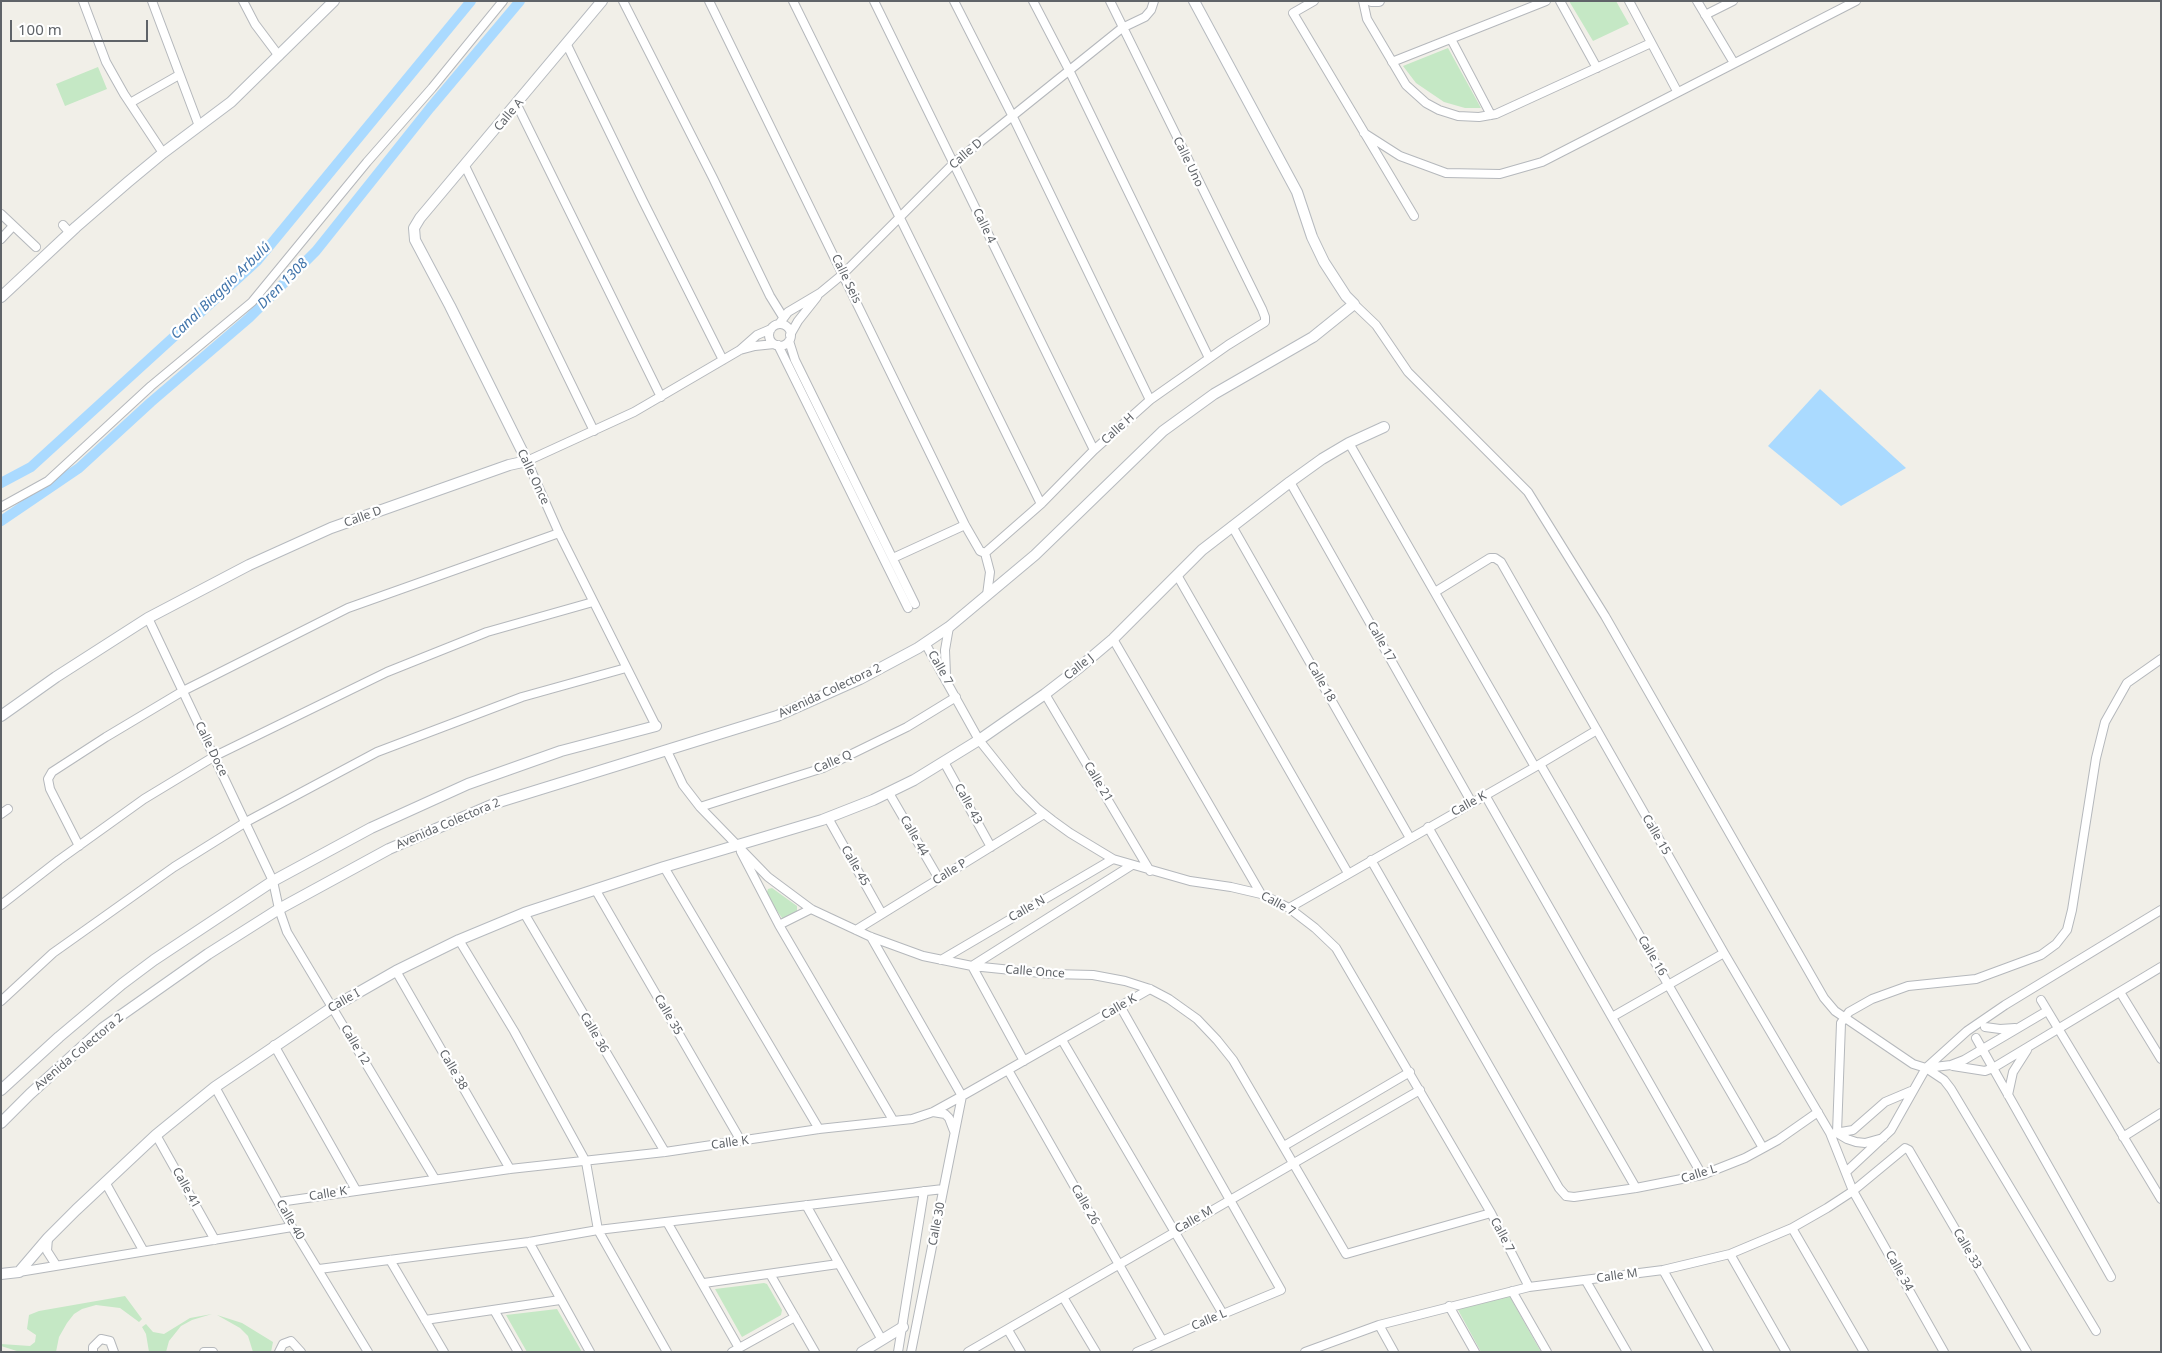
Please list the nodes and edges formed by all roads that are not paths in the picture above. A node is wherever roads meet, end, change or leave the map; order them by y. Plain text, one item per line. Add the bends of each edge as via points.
1 (152, 1) edge
2 (243, 1) edge
3 (334, 1) edge
4 (503, 1) edge
5 (602, 1) edge
6 (623, 1) edge
7 (709, 1) edge
8 (793, 1) edge
9 (874, 1) edge
10 (954, 1) edge
11 (1033, 1) edge
12 (1110, 1) edge
13 (1154, 1) edge
14 (1194, 1) edge
15 (1314, 1) edge
16 (1363, 1) edge
17 (1370, 1) edge
18 (1379, 1) edge
19 (1546, 1) edge
20 (1560, 1) edge
21 (1629, 1) edge
22 (1697, 1) edge
23 (1732, 1) edge
24 (1856, 1) edge
25 (86, 2) edge
26 (1705, 15) junction
27 (1122, 28) junction
28 (1451, 39) junction
29 (1651, 43) junction
30 (568, 45) junction
31 (279, 56) junction
32 (1392, 62) junction
33 (1734, 63) junction
34 (1597, 68) junction
35 (1069, 70) junction
36 (179, 75) junction
37 (1677, 91) junction
38 (130, 103) junction
39 (517, 105) junction
40 (1012, 115) junction
41 (1491, 115) junction
42 (199, 126) junction
43 (1364, 133) junction
44 (163, 153) junction
45 (954, 163) junction
46 (465, 166) junction
47 (1, 214) edge
48 (1414, 216) dead end
49 (900, 218) junction
50 (13, 226) junction
51 (414, 228) joint
52 (1, 239) edge
53 (36, 247) dead end
54 (843, 274) junction
55 (820, 293) junction
56 (1, 298) edge
57 (1354, 304) junction
58 (781, 321) junction
59 (1265, 322) joint
60 (771, 328) junction
61 (790, 338) junction
62 (776, 345) junction
63 (740, 350) junction
64 (1209, 358) junction
65 (723, 360) junction
66 (661, 397) junction
67 (1150, 400) junction
68 (1384, 427) dead end
69 (594, 431) junction
70 (1349, 443) junction
71 (1094, 450) junction
72 (527, 461) junction
73 (1290, 482) junction
74 (1041, 504) junction
75 (1, 507) edge
76 (965, 525) junction
77 (1232, 526) junction
78 (559, 533) junction
79 (985, 553) junction
80 (893, 558) junction
81 (1177, 575) junction
82 (1435, 592) junction
83 (987, 597) junction
84 (593, 602) junction
85 (148, 618) junction
86 (949, 628) junction
87 (1113, 639) junction
88 (925, 643) junction
89 (2161, 660) edge
90 (626, 668) junction
91 (946, 677) junction
92 (183, 691) junction
93 (1045, 694) junction
94 (956, 697) junction
95 (1, 716) edge
96 (656, 726) joint
97 (1597, 730) junction
98 (980, 740) junction
99 (667, 751) junction
100 (215, 756) junction
101 (944, 762) junction
102 (1537, 766) junction
103 (888, 793) junction
104 (1485, 795) junction
105 (1472, 803) junction
106 (700, 807) junction
107 (8, 809) dead end
108 (1, 814) edge
109 (1044, 814) junction
110 (828, 818) junction
111 (246, 822) junction
112 (1428, 827) junction
113 (1410, 838) junction
114 (79, 846) junction
115 (737, 846) junction
116 (991, 847) junction
117 (1113, 859) junction
118 (1371, 860) junction
119 (1132, 865) junction
120 (664, 867) junction
121 (1150, 871) junction
122 (1348, 872) junction
123 (939, 879) junction
124 (273, 881) junction
125 (595, 889) junction
126 (1261, 894) junction
127 (1, 905) edge
128 (1289, 908) junction
129 (279, 909) junction
130 (812, 909) junction
131 (2161, 910) edge
132 (524, 913) junction
133 (882, 914) junction
134 (779, 925) junction
135 (856, 930) junction
136 (871, 937) junction
137 (459, 940) junction
138 (1724, 953) junction
139 (941, 960) junction
140 (972, 966) junction
141 (2161, 967) edge
142 (396, 971) junction
143 (1669, 984) junction
144 (1150, 989) junction
145 (2120, 992) junction
146 (2040, 1000) dead end
147 (1, 1001) edge
148 (1120, 1006) junction
149 (333, 1007) junction
150 (2047, 1010) junction
151 (1612, 1017) junction
152 (1844, 1019) junction
153 (2022, 1026) junction
154 (1985, 1027) dead end
155 (2058, 1029) junction
156 (1976, 1038) dead end
157 (1062, 1040) junction
158 (2033, 1044) junction
159 (274, 1045) junction
160 (1983, 1050) junction
161 (2161, 1058) edge
162 (1024, 1061) junction
163 (1951, 1065) junction
164 (1926, 1068) junction
165 (1993, 1068) junction
166 (1008, 1070) junction
167 (1410, 1072) junction
168 (215, 1087) junction
169 (1, 1090) edge
170 (1420, 1090) junction
171 (1912, 1091) junction
172 (2008, 1095) junction
173 (962, 1096) junction
174 (933, 1112) junction
175 (1818, 1112) junction
176 (2161, 1114) edge
177 (893, 1120) junction
178 (1, 1122) edge
179 (819, 1129) junction
180 (1834, 1133) junction
181 (156, 1135) junction
182 (954, 1135) junction
183 (2123, 1136) junction
184 (1883, 1138) junction
185 (742, 1141) junction
186 (1284, 1146) junction
187 (1763, 1148) junction
188 (1905, 1148) joint
189 (665, 1152) junction
190 (586, 1162) junction
191 (1293, 1163) junction
192 (510, 1169) junction
193 (1846, 1172) junction
194 (1702, 1175) junction
195 (435, 1179) junction
196 (105, 1182) junction
197 (1636, 1188) junction
198 (944, 1189) junction
199 (356, 1190) junction
200 (924, 1191) junction
201 (1853, 1191) junction
202 (2161, 1199) edge
203 (1228, 1200) junction
204 (279, 1202) junction
205 (806, 1205) junction
206 (1491, 1212) junction
207 (667, 1222) junction
208 (292, 1227) junction
209 (1792, 1228) junction
210 (598, 1230) junction
211 (1173, 1232) junction
212 (48, 1238) junction
213 (215, 1240) junction
214 (529, 1242) junction
215 (143, 1250) junction
216 (1730, 1254) junction
217 (390, 1260) junction
218 (1118, 1263) junction
219 (838, 1264) junction
220 (56, 1265) junction
221 (319, 1268) junction
222 (1663, 1270) junction
223 (19, 1272) junction
224 (1, 1274) edge
225 (770, 1274) junction
226 (2111, 1277) dead end
227 (1586, 1281) junction
228 (704, 1283) junction
229 (1529, 1287) junction
230 (1512, 1291) junction
231 (1063, 1297) junction
232 (560, 1300) junction
233 (1449, 1306) junction
234 (494, 1310) junction
235 (1223, 1314) junction
236 (795, 1317) junction
237 (425, 1320) junction
238 (1379, 1326) junction
239 (903, 1327) junction
240 (916, 1328) junction
241 (1008, 1330) junction
242 (2096, 1331) dead end
243 (882, 1340) junction
244 (1162, 1340) junction
245 (735, 1350) edge
246 (1310, 1351) edge
247 (93, 1352) edge
248 (114, 1352) edge
249 (204, 1352) edge
250 (213, 1352) edge
251 (279, 1352) edge
252 (301, 1352) edge
253 (368, 1352) edge
254 (444, 1352) edge
255 (518, 1352) edge
256 (590, 1352) edge
257 (667, 1352) edge
258 (815, 1352) edge
259 (862, 1352) edge
260 (898, 1352) edge
261 (911, 1352) edge
262 (968, 1352) edge
263 (1020, 1352) edge
264 (1096, 1352) edge
265 (1137, 1352) edge
266 (1394, 1352) edge
267 (1475, 1352) edge
268 (1546, 1352) edge
269 (1627, 1352) edge
270 (1709, 1352) edge
271 (1786, 1352) edge
272 (1864, 1352) edge
273 (1944, 1352) edge
274 (2027, 1352) edge

1 - 36 street
2 - 31 street via 255,24
3 - 31 street
4 - 75 street via 252,302 151,386 48,481
5 - 30 street, Calle A
6 - 58 street
7 - 54 street, Calle Seis
8 - 49 street
9 - 45 street, Calle 4
10 - 40 street
11 - 35 street
12 - 27 street, Calle Uno
13 - 27 street, Calle D via 1145,17
14 - 57 street via 1297,192 1324,262
15 - 43 street via 1293,13
16 - 32 street via 1367,19
17 - 18 street
19 - 28 street
20 - 34 street
21 - 29 street
22 - 26 street
23 - 26 street
24 - 33 street
25 - 38 street via 106,62
26 - 33 street
27 - 35 street, Calle D
27 - 59 street, Calle Uno via 1262,309
28 - 32 street
28 - 41 street
29 - 34 street
29 - 37 street
30 - 39 street, Calle A
30 - 65 street
31 - 42 street via 231,102
32 - 41 street via 1406,85 1439,110 1467,116
33 - 37 street
34 - 41 street
35 - 40 street, Calle D
35 - 64 street
36 - 38 street
36 - 42 street
37 - 43 street via 1542,162 1500,174 1446,173 1400,156
38 - 44 street
39 - 46 street, Calle A
39 - 66 street
40 - 45 street, Calle D
40 - 67 street
42 - 44 street
43 - 48 street
44 - 56 street via 67,229
45 - 49 street, Calle D
45 - 71 street, Calle 4
46 - 51 street, Calle A
46 - 69 street
47 - 50 street
49 - 54 street, Calle D
49 - 74 street
50 - 52 street
50 - 53 street
51 - 72 street, Calle Once via 415,240
54 - 55 street, Calle D
54 - 76 street, Calle Seis
55 - 58 street, Calle D
55 - 61 street, Calle D via 798,321
57 - 83 street, Avenida Colectora 2 via 1313,337 1214,394 1163,431
57 - 152 street via 1376,325 1408,372 1528,492 1605,616 1824,998
58 - 60 street
58 - 61 street via 788,328
59 - 64 street, Calle H
60 - 62 street via 769,338
60 - 63 street, Calle D
61 - 62 street via 784,345
61 - 80 street via 796,360
62 - 63 street, Calle D
62 - 80 street via 912,606
63 - 65 street, Calle D
64 - 67 street, Calle H
65 - 66 street, Calle D
66 - 69 street, Calle D
67 - 71 street, Calle H
68 - 70 street, Calle J
69 - 72 street, Calle D
70 - 73 street, Calle J
70 - 82 street, Calle 16
71 - 74 street, Calle H
72 - 78 street, Calle Once
72 - 85 street, Calle D via 331,528 249,564
73 - 77 street, Calle J
73 - 105 street, Calle 17
74 - 79 street, Calle H
76 - 79 street, Calle Seis via 980,551
76 - 80 street
77 - 81 street, Calle J
77 - 113 street, Calle 18
78 - 84 street, Calle Once
78 - 92 street via 348,608
79 - 83 street via 990,581
81 - 87 street, Calle J
81 - 122 street
82 - 97 street, Calle 15 via 1490,558 1501,562
82 - 102 street, Calle 16
83 - 86 street, Avenida Colectora 2
84 - 90 street, Calle Once
84 - 100 street via 487,632 387,672
85 - 92 street, Calle Doce
85 - 95 street, Calle D
86 - 88 street, Avenida Colectora 2
86 - 91 street
87 - 93 street, Calle J
87 - 126 street
88 - 91 street, Calle 7
88 - 99 street, Avenida Colectora 2 via 860,679 777,716
89 - 152 street via 2126,683 2105,722 2096,758 2072,910 2067,930 2056,944 2042,955 1976,979 1908,986 1872,999 1849,1012
90 - 96 street, Calle Once
90 - 111 street via 522,697 378,752
91 - 94 street, Calle 7
92 - 100 street, Calle Doce
92 - 114 street via 52,772 48,779 50,789
93 - 98 street, Calle J
93 - 121 street, Calle 21
94 - 98 street, Calle 7
94 - 106 street, Calle Q via 907,727 823,768
96 - 124 street, Avenida Colectora 2 via 561,751 468,784 371,828
97 - 102 street, Calle K
97 - 138 street, Calle 15
98 - 101 street, Calle J
98 - 109 street, Calle 7 via 1008,778
99 - 106 street, Calle Once via 683,785
99 - 129 street, Avenida Colectora 2 via 496,803 389,849
100 - 111 street, Calle Doce
100 - 114 street via 144,799
101 - 103 street, Calle J
101 - 116 street, Calle 43
102 - 104 street, Calle K
102 - 143 street, Calle 16
103 - 110 street, Calle J
103 - 123 street, Calle 44
104 - 105 street, Calle K
104 - 151 street
105 - 112 street, Calle K
106 - 115 street, Calle Once
107 - 108 street
109 - 116 street, Calle P
109 - 117 street, Calle 7
110 - 115 street, Calle J
110 - 133 street, Calle 45
111 - 124 street, Calle Doce
111 - 147 street via 174,867 53,953
112 - 113 street, Calle K
112 - 197 street
113 - 118 street, Calle K
114 - 127 street
115 - 120 street, Calle I
115 - 130 street, Calle Once via 768,877
115 - 134 street
116 - 123 street, Calle P
117 - 119 street, Calle 7
117 - 139 street, Calle N
118 - 122 street, Calle K
118 - 197 street, Calle L via 1566,1196
119 - 121 street, Calle 7
119 - 140 street, Calle N
120 - 125 street, Calle I
120 - 179 street
121 - 126 street, Calle 7
122 - 128 street, Calle K
123 - 133 street, Calle P
124 - 129 street, Calle Doce
124 - 169 street, Avenida Colectora 2 via 122,984
125 - 132 street, Calle I
125 - 185 street, Calle 35
126 - 128 street, Calle 7
128 - 167 street, Calle 7 via 1336,948
129 - 149 street, Calle 12 via 287,932
129 - 178 street, Avenida Colectora 2 via 103,1028
130 - 134 street
130 - 135 street, Calle Once
131 - 164 street via 1998,1010 1967,1031
132 - 137 street, Calle I
132 - 189 street, Calle 36
133 - 135 street, Calle P
134 - 177 street
135 - 136 street, Calle Once
136 - 139 street, Calle Once
136 - 173 street
137 - 142 street, Calle I
137 - 190 street via 514,1030
138 - 143 street
138 - 175 street, Calle 15
139 - 140 street, Calle Once
140 - 144 street, Calle Once via 1093,976
140 - 162 street
141 - 145 street
142 - 149 street, Calle I
142 - 192 street, Calle 38
143 - 151 street
143 - 187 street, Calle 16
144 - 148 street, Calle K
144 - 186 street, Calle Once via 1197,1019 1217,1040 1233,1060
145 - 155 street
145 - 161 street
146 - 150 street
148 - 157 street, Calle K
148 - 203 street
149 - 159 street, Calle I
149 - 195 street, Calle 12
150 - 153 street
150 - 155 street
151 - 194 street
152 - 164 street via 1913,1064
152 - 180 street via 1841,1023
153 - 154 street via 2000,1030
153 - 160 street
155 - 158 street
155 - 183 street
156 - 160 street
157 - 162 street, Calle K
157 - 211 street
158 - 165 street
158 - 172 street via 2013,1072
159 - 168 street, Calle I
159 - 199 street
160 - 163 street
160 - 165 street
162 - 166 street, Calle K
163 - 164 street
163 - 165 street via 1985,1071
164 - 171 street
164 - 242 street via 1951,1089
165 - 172 street
166 - 173 street, Calle K
166 - 218 street, Calle 26
167 - 170 street, Calle 7
167 - 186 street
168 - 181 street, Calle I
168 - 204 street, Calle 40
170 - 191 street, Calle M
170 - 206 street, Calle 7
171 - 180 street via 1885,1102 1853,1130
171 - 184 street via 1891,1130
172 - 226 street
173 - 174 street, Calle K
173 - 182 street, Calle 30
174 - 177 street, Calle K via 912,1119
174 - 182 street via 949,1118 954,1126
175 - 180 street, Calle 15
175 - 187 street, Calle L
176 - 183 street
177 - 179 street, Calle K
179 - 185 street, Calle K
180 - 184 street via 1856,1142
180 - 193 street, Calle 34
181 - 196 street, Calle I
181 - 213 street, Calle 41
182 - 198 street, Calle 30
183 - 202 street
184 - 193 street
185 - 189 street, Calle K
186 - 191 street, Calle Once
187 - 194 street, Calle L
188 - 201 street, Calle M
188 - 274 street, Calle 33
189 - 190 street, Calle K
190 - 192 street, Calle K
190 - 210 street
191 - 203 street, Calle M
191 - 206 street, Calle Once via 1346,1254
192 - 195 street, Calle K
193 - 201 street, Calle 34
194 - 197 street, Calle L
195 - 199 street, Calle K
196 - 212 street, Calle I
196 - 215 street
198 - 200 street
198 - 240 street, Calle 30
199 - 204 street, Calle K
200 - 205 street
200 - 239 street
201 - 209 street, Calle M
201 - 273 street, Calle 34
203 - 211 street, Calle M
203 - 235 street, Calle L via 1282,1290
204 - 208 street, Calle 40
205 - 207 street
205 - 219 street
206 - 229 street, Calle 7
207 - 210 street
207 - 228 street
208 - 213 street
208 - 221 street, Calle 40
209 - 216 street, Calle M
209 - 272 street
210 - 214 street
210 - 257 street
211 - 218 street, Calle M
211 - 235 street
212 - 220 street via 47,1251
212 - 223 street, Calle I
213 - 215 street
214 - 217 street
214 - 232 street
215 - 220 street
216 - 222 street, Calle M
216 - 271 street
217 - 221 street
217 - 237 street
218 - 231 street, Calle M
218 - 244 street, Calle 26
219 - 225 street
219 - 243 street
220 - 223 street
221 - 253 street, Calle 40
222 - 227 street, Calle M
222 - 270 street
223 - 224 street
225 - 228 street
225 - 236 street
227 - 229 street, Calle M
227 - 269 street
228 - 245 street
229 - 230 street, Calle M
230 - 233 street, Calle M
230 - 268 street
231 - 241 street, Calle M
231 - 264 street
232 - 234 street
232 - 256 street
233 - 238 street, Calle M
233 - 267 street
234 - 237 street
234 - 255 street
235 - 244 street, Calle L
236 - 245 street
236 - 258 street
237 - 254 street
238 - 246 street, Calle M
238 - 266 street
239 - 240 street
239 - 243 street
239 - 260 street
240 - 261 street, Calle 30
241 - 262 street, Calle M
241 - 263 street
243 - 259 street
244 - 265 street, Calle L
247 - 248 street via 93,1347 102,1339 110,1341
249 - 250 street
251 - 252 street via 283,1344 291,1341

